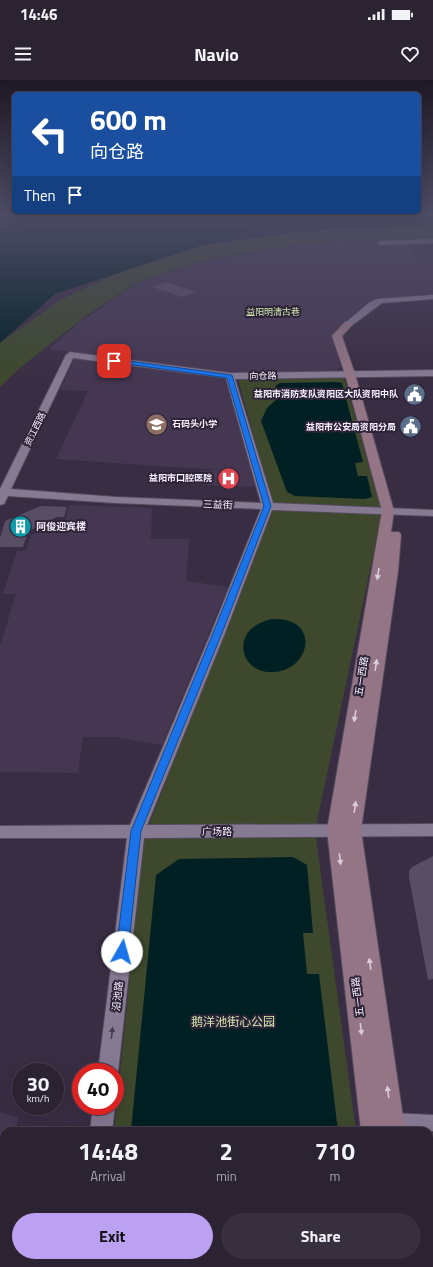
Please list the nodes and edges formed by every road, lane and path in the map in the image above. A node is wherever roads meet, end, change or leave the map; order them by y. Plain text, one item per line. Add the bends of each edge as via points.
1 (433, 298) edge
2 (348, 324) joint
3 (70, 356) joint
4 (433, 373) edge
5 (354, 374) junction
6 (230, 376) junction
7 (1, 496) edge
8 (268, 506) junction
9 (392, 511) junction
10 (433, 513) edge
11 (344, 830) junction
12 (433, 830) edge
13 (136, 831) junction
14 (0, 832) edge
15 (109, 1063) edge
16 (103, 1115) edge
17 (433, 1123) edge
18 (393, 1126) edge
19 (101, 1127) edge
20 (373, 1127) edge

1 - 2 street via 380,301
2 - 5 main road via 342,334
3 - 6 street, 向仓路
3 - 7 street, 资江西路
4 - 5 street, 向仓路
5 - 6 street, 向仓路
5 - 9 main road
6 - 8 street
7 - 8 street, 三益街
8 - 9 street, 三益街
8 - 13 street, 沿池路
9 - 10 street, 三益街
9 - 11 main road via 390,571
11 - 12 street, 广场路
11 - 13 street, 广场路
18 -> 11 main road
11 -> 20 main road, 五一西路
13 - 14 street, 广场路
15 -> 13 street, 沿池路
16 - 19 street
17 - 18 street

